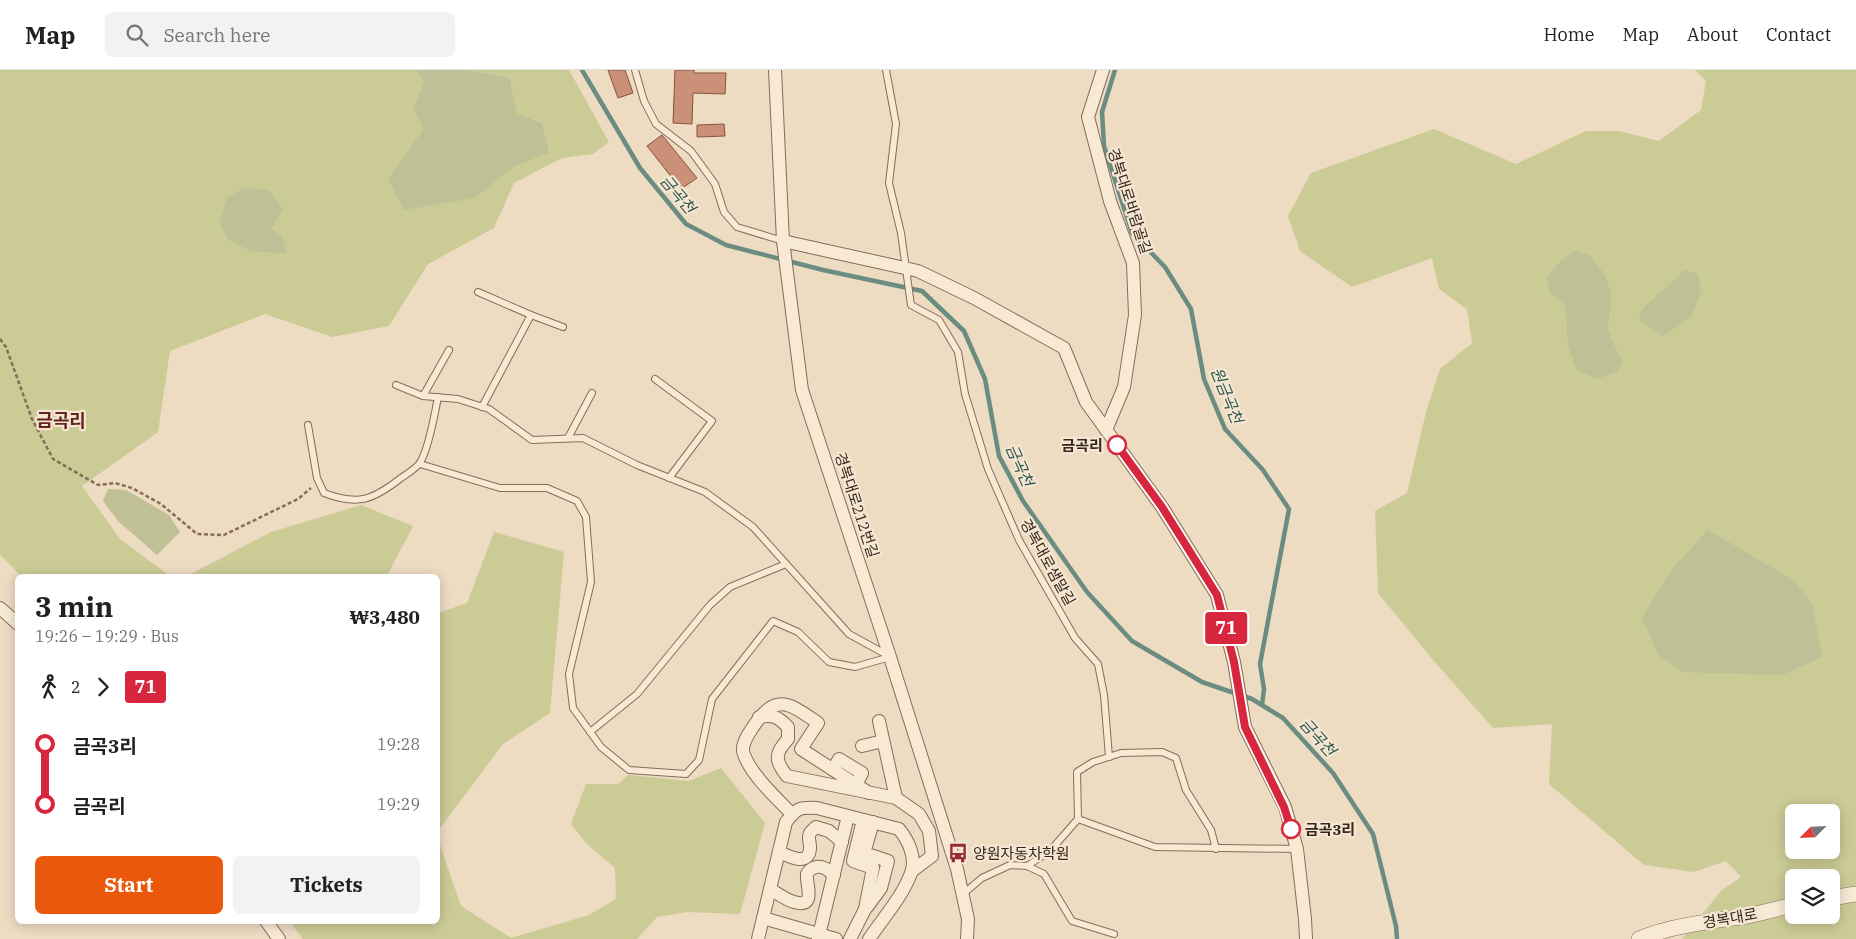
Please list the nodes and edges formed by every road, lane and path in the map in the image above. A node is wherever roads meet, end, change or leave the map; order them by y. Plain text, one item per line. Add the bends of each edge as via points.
1 (635, 70) edge
2 (775, 70) edge
3 (886, 70) edge
4 (1103, 70) edge
5 (783, 241) junction
6 (907, 271) junction
7 (478, 292) dead end
8 (531, 315) junction
9 (563, 327) dead end
10 (0, 339) edge
11 (449, 350) dead end
12 (655, 379) dead end
13 (396, 385) dead end
14 (592, 393) dead end
15 (423, 396) junction
16 (438, 397) junction
17 (482, 407) junction
18 (308, 425) dead end
19 (1106, 430) junction
20 (568, 438) junction
21 (420, 464) junction
22 (669, 478) junction
23 (321, 487) junction
24 (786, 564) junction
25 (0, 608) edge
26 (15, 621) edge
27 (890, 657) junction
28 (759, 717) junction
29 (879, 721) dead end
30 (590, 732) junction
31 (883, 741) junction
32 (862, 746) dead end
33 (1108, 757) junction
34 (869, 793) junction
35 (896, 798) junction
36 (792, 814) junction
37 (848, 816) junction
38 (1078, 819) junction
39 (868, 821) junction
40 (842, 842) junction
41 (949, 846) junction
42 (930, 847) junction
43 (1216, 849) junction
44 (1297, 849) junction
45 (779, 852) junction
46 (1027, 866) junction
47 (912, 872) junction
48 (834, 875) junction
49 (770, 889) junction
50 (963, 894) junction
51 (1856, 894) edge
52 (1840, 897) edge
53 (1785, 908) edge
54 (763, 918) junction
55 (268, 924) edge
56 (1114, 934) dead end
57 (818, 936) edge
58 (279, 939) edge
59 (758, 939) edge
60 (836, 939) edge
61 (850, 939) edge
62 (869, 939) edge
63 (968, 939) edge
64 (1306, 939) edge
65 (1639, 939) edge

1 - 5 lane via 644,101 656,124 691,151 715,184 724,212 737,227
2 - 5 street, 경복대로212번길
3 - 6 lane, 경복대로샘말길 via 896,124 889,182
4 - 19 street, 경복대로바람골길 via 1088,117 1110,201 1133,263 1135,314 1124,387
5 - 6 street
5 - 27 street, 경복대로212번길 via 802,390
6 - 19 street via 918,271 974,298 1064,348 1086,402
6 - 33 lane, 경복대로샘말길 via 911,304 939,320 958,352 965,394 988,469 1019,540 1075,638 1098,664 1104,695
7 - 8 lane
8 - 9 lane
8 - 17 lane
10 - 23 path via 6,347 32,419 53,459 98,485 115,483 132,488 161,504 196,534 224,535 298,499 312,487
11 - 15 lane
12 - 22 lane via 712,421
13 - 15 lane
14 - 20 lane
15 - 16 lane
16 - 17 lane
16 - 21 lane
17 - 20 lane via 489,408 532,440
18 - 23 lane
19 - 44 street via 1162,507 1217,595 1234,662 1245,727 1284,807
20 - 22 lane via 583,438
21 - 23 lane via 382,493 358,501 339,499 324,493
21 - 30 lane via 500,488 547,488 577,501 586,517 591,582 569,674 573,708
22 - 24 lane via 705,492 753,527
24 - 27 lane via 849,634
24 - 30 lane via 730,587 710,605 637,694
25 - 26 street
27 - 30 lane via 855,667 829,662 798,632 773,621 712,699 699,760 686,774 629,770 601,747
27 - 41 street, 경복대로212번길
28 - 34 street via 771,715 788,727 788,739 779,748 777,757 787,776
28 - 34 street via 778,704 793,706 818,723 801,749
28 - 36 street via 747,735 743,749 763,784
29 - 31 street
31 - 32 street
31 - 35 street
33 - 38 lane via 1077,772
33 - 43 lane via 1162,752 1176,758 1186,790 1211,830
34 - 35 street
35 - 42 street via 919,814 928,831
36 - 37 street via 805,807
36 - 45 street via 786,822
37 - 39 street
37 - 40 street
38 - 43 lane via 1155,847
38 - 46 lane via 1050,851
39 - 47 street via 899,829 908,840
39 - 61 street via 864,853 888,861 882,888 865,909
40 - 45 street via 829,831 816,827 810,832 810,850 804,858 799,860
40 - 48 street
41 - 42 street
41 - 50 street, 경복대로212번길
42 - 47 street via 932,856
43 - 44 lane
44 - 64 street
45 - 49 street
46 - 50 lane via 1010,865 982,878
46 - 56 lane via 1044,874 1072,920
47 - 62 street
48 - 49 street via 820,867 813,868 807,876 810,895 801,903
48 - 57 street
49 - 54 street
50 - 63 street, 경복대로212번길
51 - 52 street
53 - 65 street, 경복대로 via 1690,924
54 - 57 street
54 - 59 street
55 - 58 street
57 - 60 street

